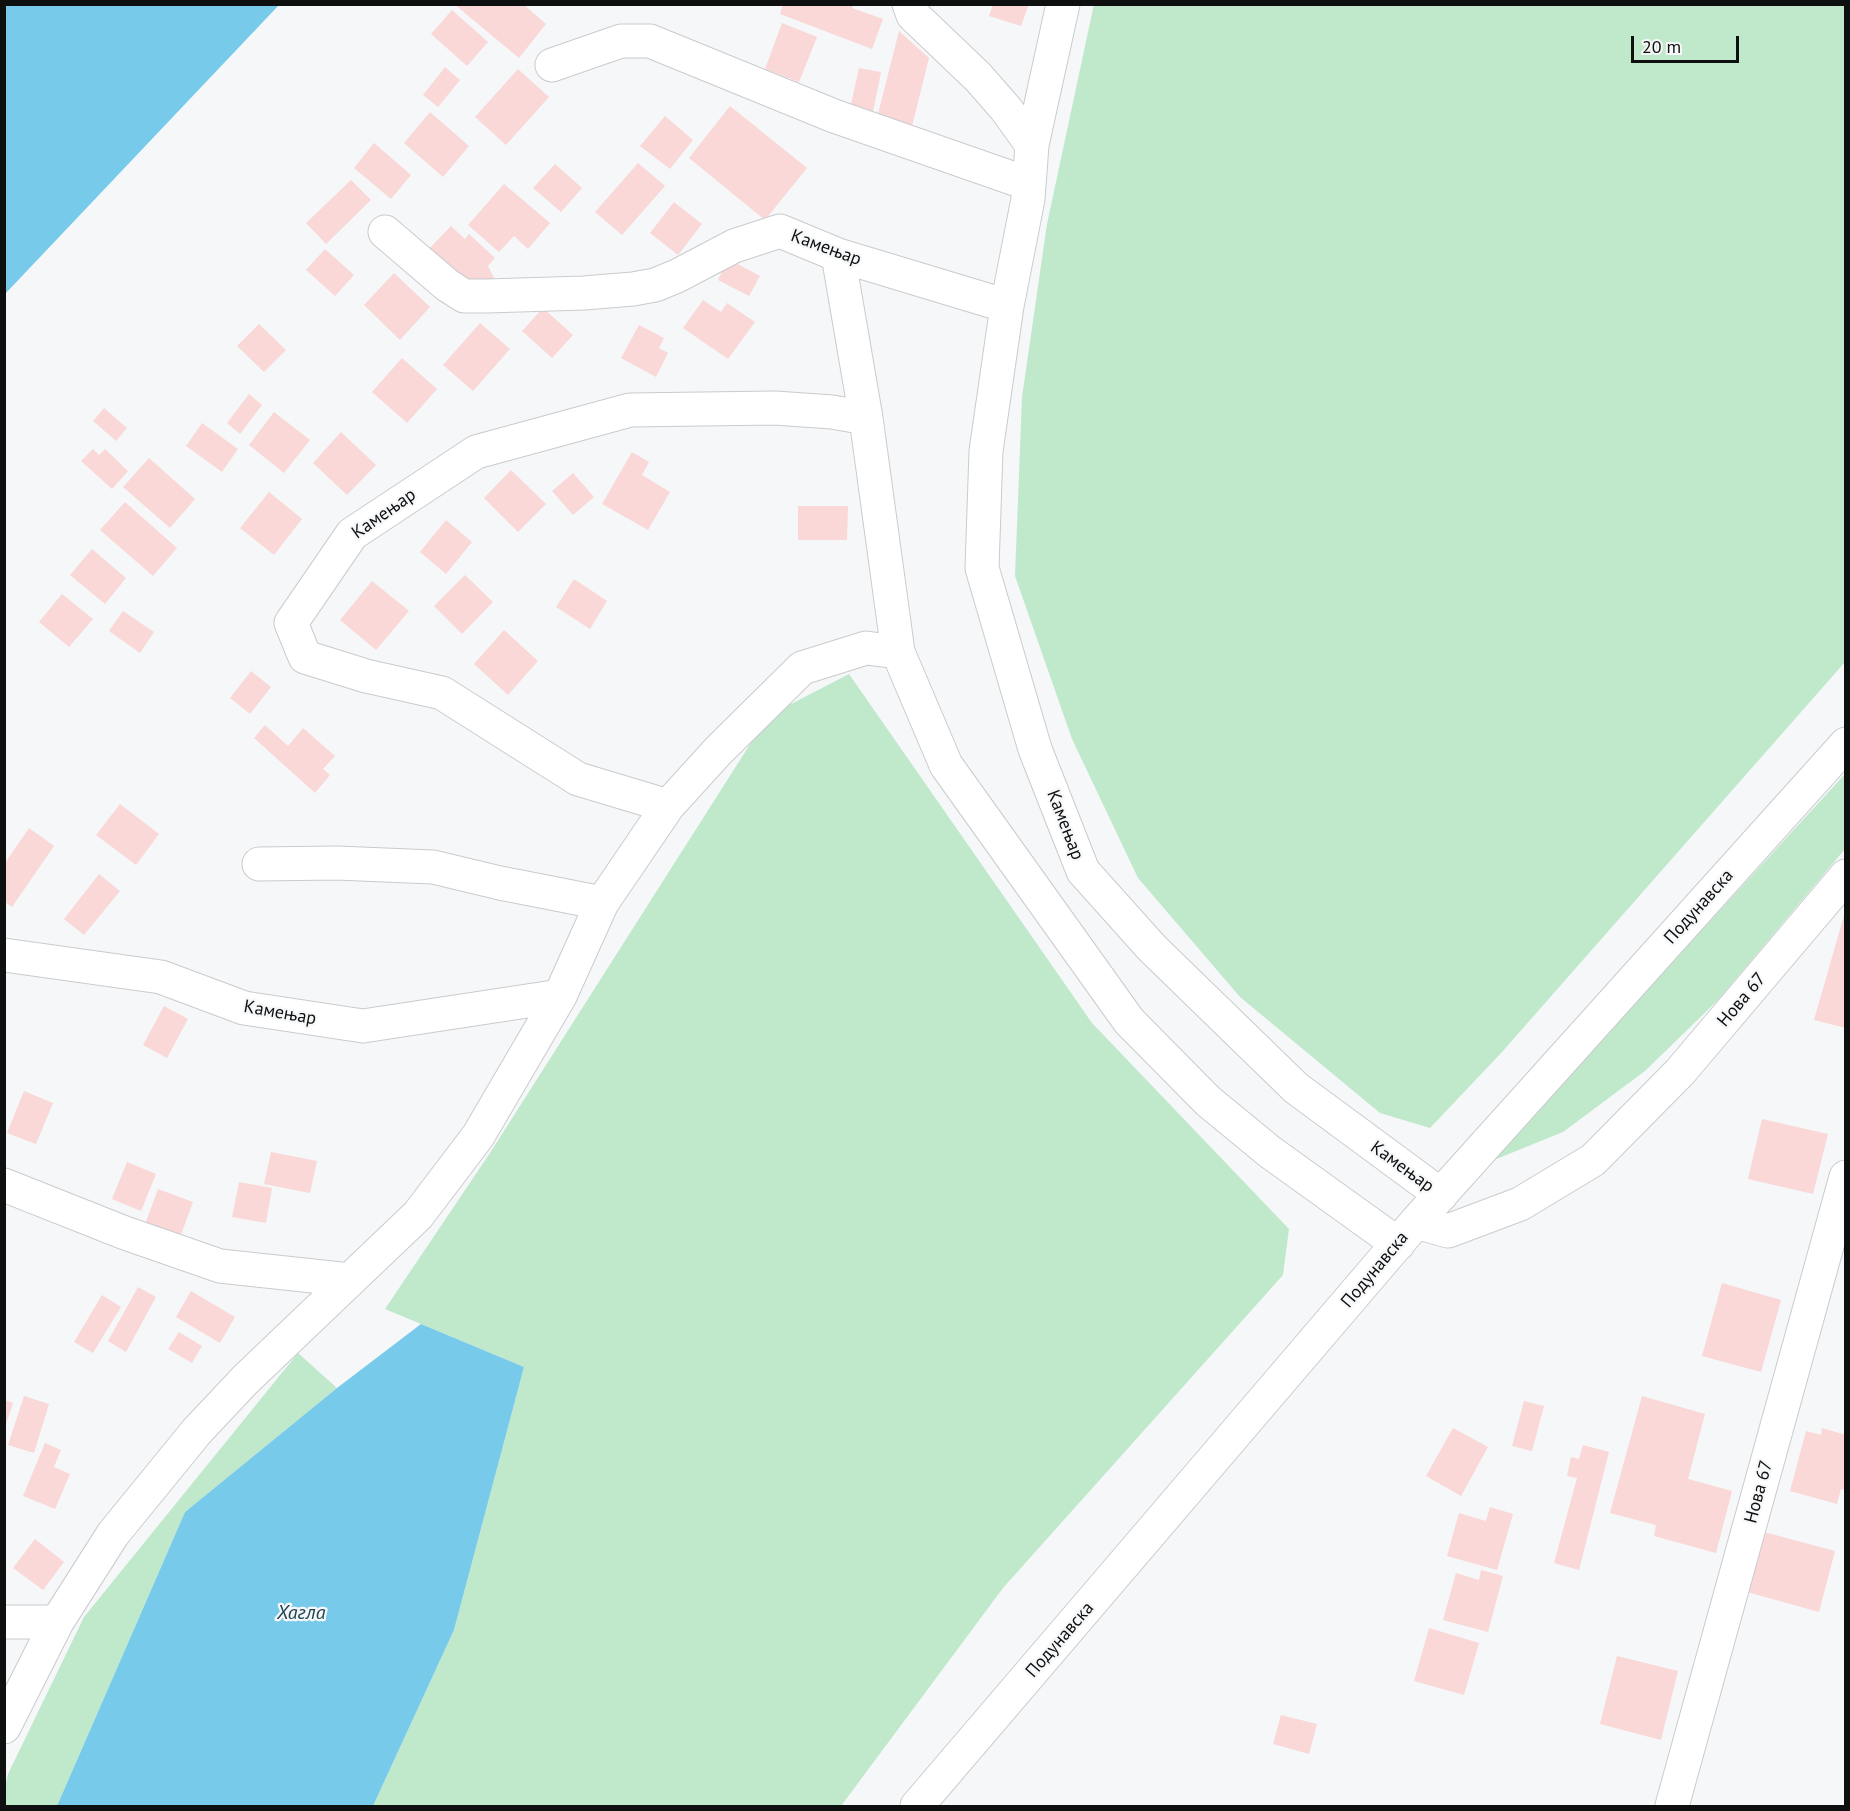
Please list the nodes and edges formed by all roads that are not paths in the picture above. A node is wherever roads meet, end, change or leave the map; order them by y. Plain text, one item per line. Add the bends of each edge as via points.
1 (909, 4) edge
2 (1063, 4) edge
3 (552, 65) dead end
4 (1032, 146) junction
5 (1029, 184) junction
6 (385, 232) dead end
7 (838, 255) junction
8 (1007, 306) junction
9 (866, 418) junction
10 (898, 652) junction
11 (1845, 744) edge
12 (668, 806) junction
13 (259, 864) dead end
14 (1845, 876) edge
15 (602, 903) junction
16 (4, 955) edge
17 (560, 996) junction
18 (1845, 1177) edge
19 (4, 1185) edge
20 (1441, 1195) junction
21 (1407, 1233) junction
22 (350, 1280) junction
23 (4, 1622) edge
24 (57, 1622) junction
25 (4, 1727) edge
26 (917, 1806) edge
27 (1672, 1806) edge

1 - 4 street via 913,15 1006,109
2 - 4 street, Камењар
3 - 5 street via 621,41 650,41 834,116
4 - 5 street, Камењар
5 - 8 street, Камењар
6 - 7 street, Камењар via 464,296 584,293 655,285 734,246 780,231
7 - 8 street, Камењар
7 - 9 street, Нова 67
8 - 20 street, Камењар via 986,451 982,568 1035,749 1083,871 1152,948 1296,1088
9 - 10 street, Нова 67
9 - 12 street, Камењар via 775,408 630,410 476,452 351,534 291,622 305,657 442,693 578,779
10 - 12 street via 866,648 802,668
10 - 21 street, Нова 67 via 946,765 1129,1021 1208,1101 1270,1152
11 - 20 street, Подунавска
12 - 15 street
13 - 15 street via 433,867
14 - 21 street, Нова 67 via 1680,1072 1593,1160 1520,1204 1448,1231
15 - 17 street
16 - 17 street, Камењар via 161,977 244,1008 363,1026
17 - 22 street via 478,1136 418,1215
18 - 27 street, Нова 67
19 - 22 street via 220,1266
20 - 21 street, Подунавска
21 - 26 street, Подунавска
22 - 24 street via 197,1431 113,1534
23 - 24 street
24 - 25 street

